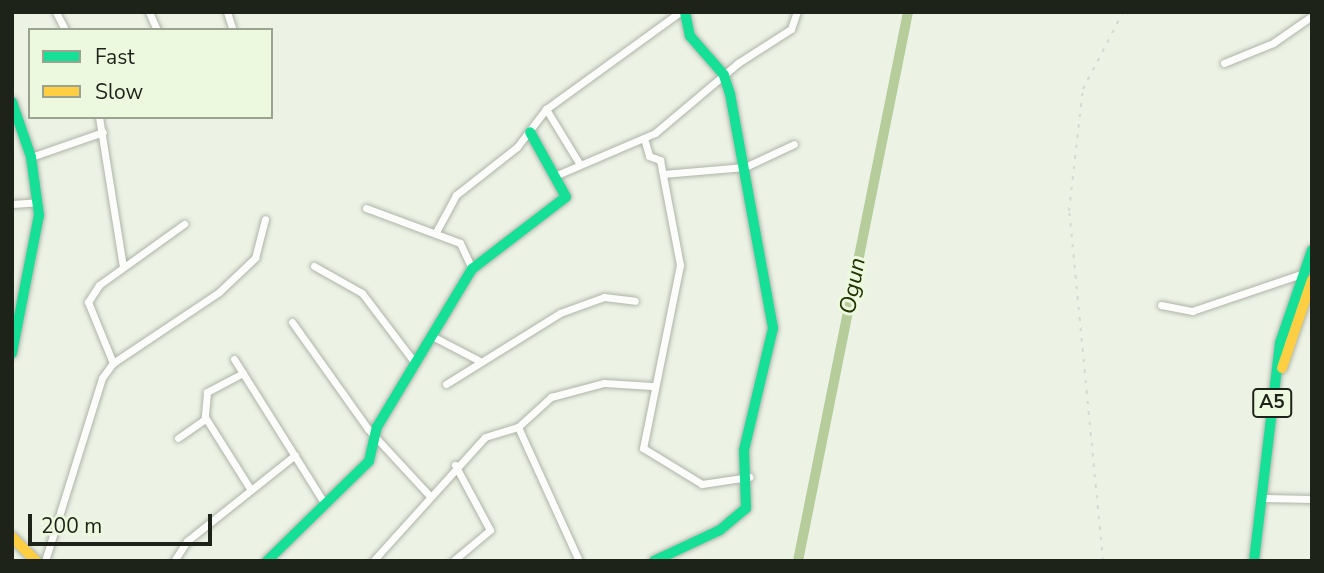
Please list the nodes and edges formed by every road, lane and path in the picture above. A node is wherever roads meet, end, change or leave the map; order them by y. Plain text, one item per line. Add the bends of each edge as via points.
1 (56, 12) edge
2 (149, 12) edge
3 (227, 12) edge
4 (682, 12) edge
5 (797, 12) edge
6 (1312, 16) edge
7 (232, 27) dead end
8 (64, 28) edge
9 (153, 28) edge
10 (1224, 63) dead end
11 (724, 75) junction
12 (12, 102) edge
13 (546, 109) junction
14 (100, 119) edge
15 (103, 132) junction
16 (530, 132) junction
17 (644, 138) junction
18 (794, 144) dead end
19 (31, 157) junction
20 (579, 163) junction
21 (745, 167) junction
22 (663, 174) junction
23 (557, 175) junction
24 (38, 202) junction
25 (12, 204) edge
26 (366, 208) dead end
27 (265, 219) dead end
28 (184, 224) dead end
29 (436, 232) junction
30 (1312, 250) edge
31 (314, 266) dead end
32 (123, 267) junction
33 (472, 269) junction
34 (1307, 277) edge
35 (635, 301) dead end
36 (1161, 305) dead end
37 (292, 322) dead end
38 (432, 336) junction
39 (12, 353) edge
40 (234, 359) dead end
41 (478, 360) junction
42 (113, 363) junction
43 (415, 363) junction
44 (243, 373) junction
45 (446, 384) dead end
46 (652, 386) junction
47 (205, 419) junction
48 (518, 427) junction
49 (374, 434) junction
50 (178, 438) dead end
51 (295, 455) junction
52 (455, 465) junction
53 (750, 477) junction
54 (251, 490) junction
55 (429, 495) junction
56 (1264, 498) junction
57 (1312, 499) edge
58 (326, 504) junction
59 (12, 537) edge
60 (16, 548) edge
61 (36, 561) edge
62 (45, 561) edge
63 (174, 561) edge
64 (267, 561) edge
65 (373, 561) edge
66 (453, 561) edge
67 (579, 561) edge
68 (654, 561) edge
69 (1254, 561) edge
70 (1260, 561) edge

1 - 8 street
2 - 9 street
3 - 7 street
4 - 11 main road via 690,36
4 - 13 street
5 - 11 street via 792,29
6 - 10 street via 1273,43
11 - 17 street
11 - 21 main road
12 - 19 main road
13 - 16 street
13 - 20 street
14 - 15 street
15 - 19 street
15 - 32 street
16 - 23 main road via 542,162
16 - 29 street via 456,195
17 - 20 street
17 - 22 street
18 - 21 street
19 - 24 main road
20 - 23 street
21 - 22 street
21 - 53 main road via 773,328 744,450
22 - 46 street via 680,265
23 - 33 main road via 566,197
24 - 25 street
24 - 39 main road via 30,286
26 - 29 street
27 - 42 street via 256,258 139,350
28 - 32 street
29 - 33 street via 460,243
30 - 34 main road, A5
31 - 43 street via 362,293
32 - 42 street via 88,302
33 - 38 main road
34 - 36 street via 1188,312
34 - 56 main road, A5 via 1282,366
34 - 69 main road, A5 via 1276,365
35 - 41 street via 599,298 538,323
37 - 49 street
38 - 41 street
38 - 43 main road
40 - 44 street
41 - 45 street
42 - 62 street via 83,423
43 - 49 main road
44 - 47 street via 207,392
44 - 51 street
46 - 48 street via 604,383 551,397
46 - 53 street via 642,444 647,452 702,484
47 - 50 street
47 - 54 street
48 - 52 street via 485,437
48 - 67 street
49 - 55 street
49 - 58 main road via 369,461
51 - 54 street
51 - 58 street
52 - 55 street
52 - 66 street via 490,530
53 - 68 main road via 741,516
54 - 63 street via 187,541
55 - 65 street
56 - 57 street
56 - 70 main road, A5
58 - 64 main road
59 - 60 main road
60 - 61 main road

